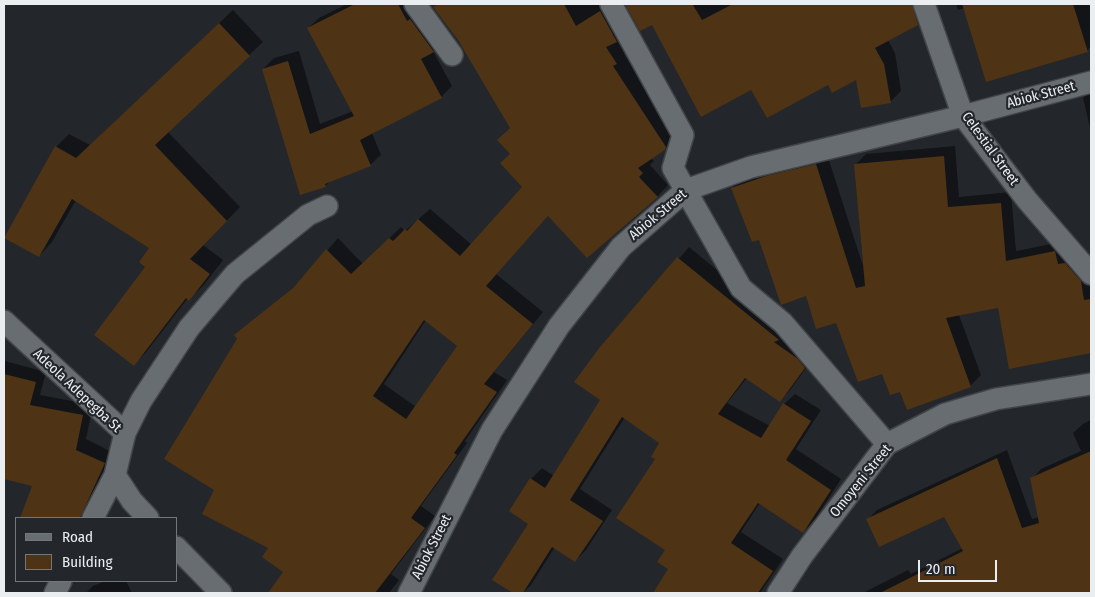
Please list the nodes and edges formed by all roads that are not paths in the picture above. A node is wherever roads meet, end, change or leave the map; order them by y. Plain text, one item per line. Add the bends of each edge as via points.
1 (415, 4) edge
2 (611, 4) edge
3 (924, 4) edge
4 (452, 55) dead end
5 (1091, 82) edge
6 (963, 116) junction
7 (686, 190) junction
8 (327, 206) dead end
9 (1091, 274) edge
10 (4, 321) edge
11 (1091, 384) edge
12 (125, 433) junction
13 (887, 444) junction
14 (115, 475) junction
15 (94, 517) edge
16 (147, 517) edge
17 (178, 549) edge
18 (780, 592) edge
19 (221, 593) edge
20 (409, 593) edge

1 - 4 street
2 - 7 street via 683,135 674,168
3 - 6 street, Celestial Street
5 - 6 street, Abiok Street
6 - 7 street, Abiok Street via 751,167
6 - 9 street, Celestial Street via 1027,200
7 - 13 street via 741,288 783,323
7 - 20 street, Abiok Street via 620,247 559,326 492,430
8 - 12 street via 308,215 235,274 189,328 141,401
10 - 12 street, Adeola Adepegba St
11 - 13 street, Omoyeni Street via 970,406 945,414
12 - 14 street, Adeola Adepegba St
13 - 18 street, Omoyeni Street via 802,556
14 - 15 street, Adeola Adepegba St
14 - 16 street via 132,502
17 - 19 street

